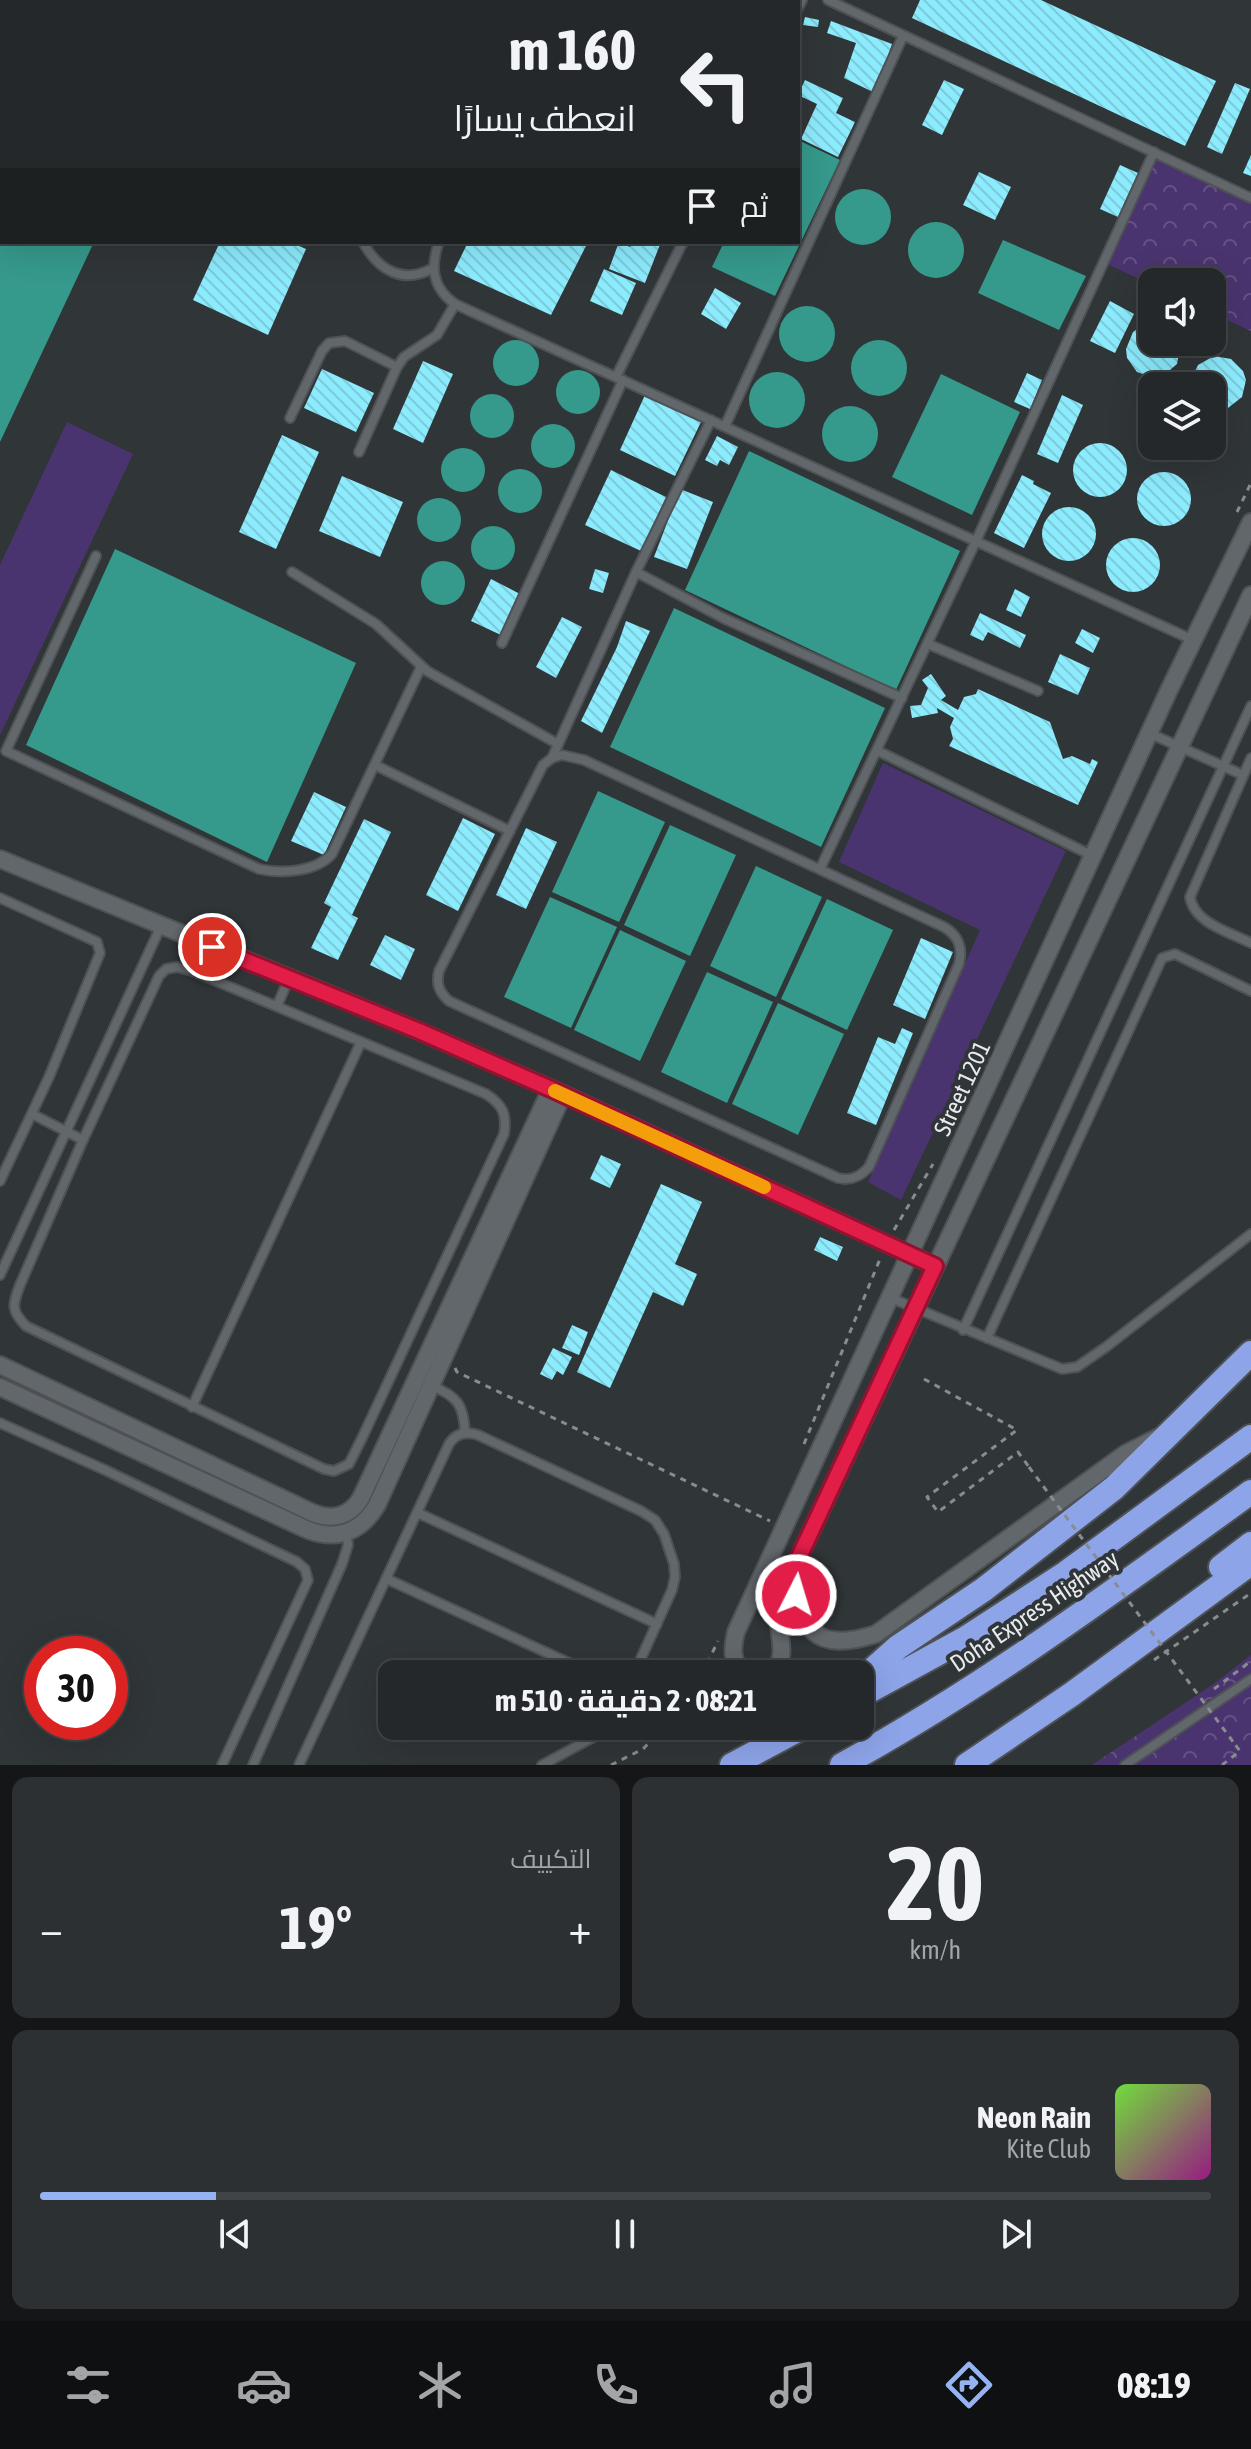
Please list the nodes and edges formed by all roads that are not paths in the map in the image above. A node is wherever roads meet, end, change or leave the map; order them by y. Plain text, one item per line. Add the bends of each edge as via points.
1 (828, 0) edge
2 (903, 36) junction
3 (1154, 152) junction
4 (1251, 198) edge
5 (364, 244) edge
6 (439, 244) edge
7 (682, 244) edge
8 (433, 268) junction
9 (455, 304) junction
10 (397, 367) junction
11 (620, 378) junction
12 (290, 418) dead end
13 (711, 420) junction
14 (725, 426) junction
15 (359, 452) dead end
16 (1251, 522) edge
17 (976, 541) junction
18 (96, 556) dead end
19 (292, 572) dead end
20 (636, 572) junction
21 (1251, 595) edge
22 (1194, 640) junction
23 (502, 643) dead end
24 (928, 644) junction
25 (421, 667) junction
26 (1038, 691) dead end
27 (902, 698) junction
28 (1251, 706) edge
29 (1151, 734) junction
30 (558, 744) junction
31 (1178, 747) junction
32 (878, 751) junction
33 (552, 758) junction
34 (1251, 758) edge
35 (375, 765) junction
36 (1223, 766) junction
37 (1243, 775) junction
38 (510, 831) junction
39 (1094, 857) junction
40 (0, 859) edge
41 (820, 869) junction
42 (0, 898) edge
43 (161, 926) junction
44 (1251, 943) edge
45 (289, 978) junction
46 (1251, 991) edge
47 (277, 1006) junction
48 (361, 1042) junction
49 (557, 1092) junction
50 (32, 1114) junction
51 (66, 1133) junction
52 (83, 1140) junction
53 (0, 1181) edge
54 (1251, 1234) edge
55 (910, 1255) junction
56 (935, 1266) junction
57 (0, 1275) edge
58 (891, 1298) junction
59 (915, 1309) junction
60 (963, 1330) junction
61 (987, 1338) junction
62 (1251, 1353) edge
63 (0, 1365) edge
64 (431, 1386) junction
65 (0, 1387) edge
66 (192, 1407) junction
67 (0, 1423) edge
68 (465, 1433) junction
69 (1169, 1433) junction
70 (1251, 1437) edge
71 (1251, 1492) edge
72 (418, 1513) junction
73 (340, 1516) junction
74 (348, 1533) junction
75 (1251, 1544) edge
76 (1251, 1563) edge
77 (793, 1570) junction
78 (387, 1579) junction
79 (1194, 1603) junction
80 (657, 1624) junction
81 (563, 1660) edge
82 (640, 1660) edge
83 (734, 1660) edge
84 (782, 1660) edge
85 (874, 1668) edge
86 (1251, 1679) edge
87 (874, 1688) edge
88 (590, 1740) edge
89 (779, 1740) edge
90 (222, 1765) edge
91 (253, 1765) edge
92 (299, 1765) edge
93 (542, 1765) edge
94 (732, 1765) edge
95 (842, 1765) edge
96 (967, 1765) edge
97 (1125, 1765) edge

1 - 2 lane
2 - 3 lane
2 - 14 lane
3 - 4 lane
3 - 17 lane
5 - 8 lane via 391,272 416,275
6 - 8 lane
7 - 11 lane
8 - 9 lane via 439,290
9 - 10 lane via 437,335
9 - 11 lane
10 - 12 lane via 345,341 329,343
10 - 15 lane
11 - 13 lane
11 - 23 lane
13 - 14 lane
13 - 20 lane
14 - 17 lane
16 - 22 street, Street 1201
17 - 22 lane
17 - 24 lane
18 - 35 lane via 6,751 251,866 277,871 313,866 332,854
19 - 25 lane via 376,624
20 - 27 lane via 723,618
20 - 30 lane
21 - 31 street
22 - 29 street, Street 1201
24 - 26 lane
24 - 27 lane
25 - 30 lane
25 - 35 lane
27 - 32 lane
28 - 36 lane
29 - 31 lane
29 - 39 street, Street 1201
30 - 33 lane
31 - 36 lane
31 - 56 street
32 - 39 lane
32 - 41 lane
33 - 38 lane via 543,765
33 - 41 lane via 584,760
34 - 37 lane
35 - 38 lane
36 - 37 lane
36 - 60 lane
37 - 44 lane via 1190,897 1203,919
38 - 41 lane via 439,971 442,995 846,1180 869,1167 959,964 961,947 944,927
39 - 55 street, Street 1201
40 - 43 street
42 - 50 lane via 97,942 100,953
43 - 45 street
43 - 51 lane
45 - 47 lane
45 - 49 street
46 - 61 lane via 1175,954 1162,958
47 - 48 lane
47 - 52 lane via 192,971 166,969
48 - 66 lane
48 - 66 lane via 498,1101 507,1117 504,1134 349,1464 324,1469
49 - 55 street
49 - 64 street
49 - 73 street via 361,1498
50 - 51 lane
50 - 53 lane
51 - 52 lane
51 - 57 lane
52 - 66 lane via 14,1302 16,1316 26,1326
54 - 61 lane via 1077,1367 1062,1369
55 - 56 street
55 - 58 street, Street 1201
56 - 59 street
58 - 59 lane
58 - 83 street, Street 1201 via 736,1632
59 - 60 lane
59 - 77 street
60 - 61 lane
62 - 69 highway
63 - 73 street via 313,1513
64 - 68 lane via 460,1402
64 - 74 street via 377,1505
65 - 74 street via 308,1530 321,1535
67 - 90 lane via 305,1569 308,1580
68 - 72 lane via 449,1444
68 - 80 lane via 655,1520 675,1577
69 - 77 street via 1125,1454 876,1634 835,1641 808,1629
69 - 85 highway via 1072,1523
70 - 87 highway, Doha Express Highway via 1066,1573 966,1638
71 - 95 highway, Doha Express Highway via 1060,1630
72 - 78 lane
72 - 80 lane
73 - 74 lane
74 - 91 lane via 342,1564
75 - 79 highway via 1208,1577
76 - 79 highway
77 - 84 street via 779,1613
78 - 81 lane
78 - 92 lane
79 - 96 highway
80 - 82 lane
86 - 97 lane
88 - 93 lane
89 - 94 highway

